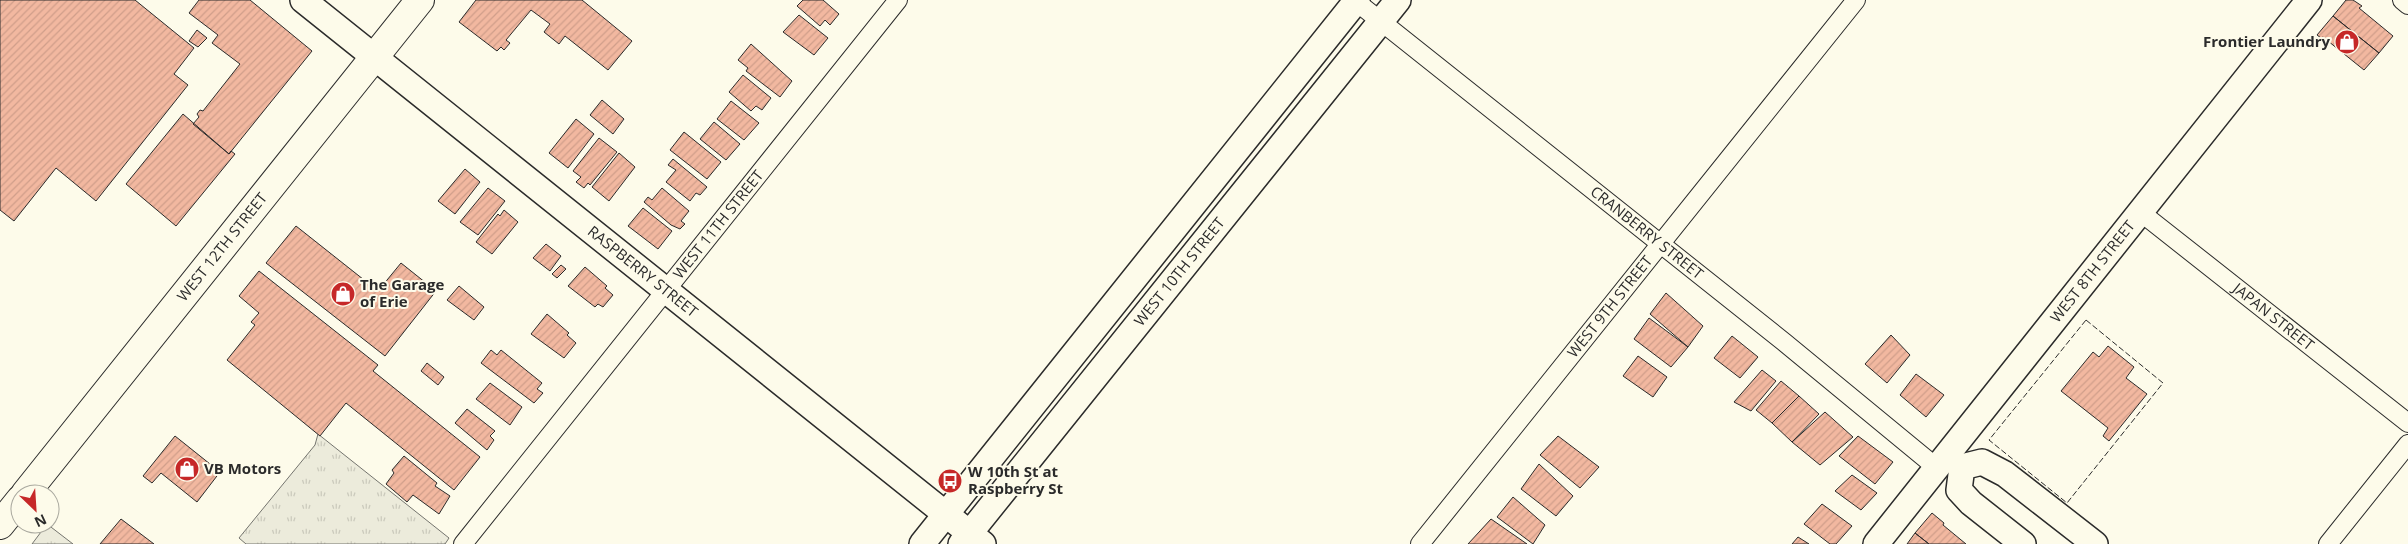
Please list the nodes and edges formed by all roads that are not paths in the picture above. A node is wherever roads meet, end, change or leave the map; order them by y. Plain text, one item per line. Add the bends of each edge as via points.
1 (303, 0) edge
2 (420, 0) edge
3 (898, 0) edge
4 (1398, 0) edge
5 (1856, 0) edge
6 (2309, 0) edge
7 (2402, 0) edge
8 (1356, 1) edge
9 (2408, 5) edge
10 (1382, 22) junction
11 (373, 58) junction
12 (2139, 211) junction
13 (1660, 244) junction
14 (1151, 258) junction
15 (1174, 278) junction
16 (666, 291) junction
17 (2408, 423) edge
18 (2408, 444) edge
19 (1949, 463) junction
20 (33, 484) edge
21 (10, 512) edge
22 (946, 514) junction
23 (0, 525) edge
24 (971, 540) edge
25 (463, 544) edge
26 (922, 544) edge
27 (1420, 544) edge
28 (1876, 544) edge
29 (2023, 544) edge
30 (2095, 544) edge
31 (2328, 544) edge

1 - 11 street, RASPBERRY STREET
2 - 11 main road, WEST 12TH STREET
3 - 16 street, WEST 11TH STREET
4 - 10 street, WEST 10TH STREET
5 - 13 street, WEST 9TH STREET
6 - 12 street, WEST 8TH STREET
7 - 9 street
8 - 10 street, CRANBERRY STREET
8 - 14 street, WEST 10TH STREET
10 - 13 street, CRANBERRY STREET
10 - 15 street, WEST 10TH STREET
11 - 16 street, RASPBERRY STREET
11 - 20 main road, WEST 12TH STREET
12 - 17 street, JAPAN STREET
12 - 19 street, WEST 8TH STREET
13 - 19 street, CRANBERRY STREET
13 - 27 street, WEST 9TH STREET
14 - 15 street
14 - 22 street, WEST 10TH STREET
15 - 24 street, WEST 10TH STREET
16 - 22 street, RASPBERRY STREET
16 - 25 street, WEST 11TH STREET
18 - 31 street
19 - 28 street, WEST 8TH STREET
19 - 29 street via 1959,490 1970,503
19 - 30 street via 1982,462 2005,474
21 - 23 main road
22 - 24 street, RASPBERRY STREET
22 - 26 street, WEST 10TH STREET

